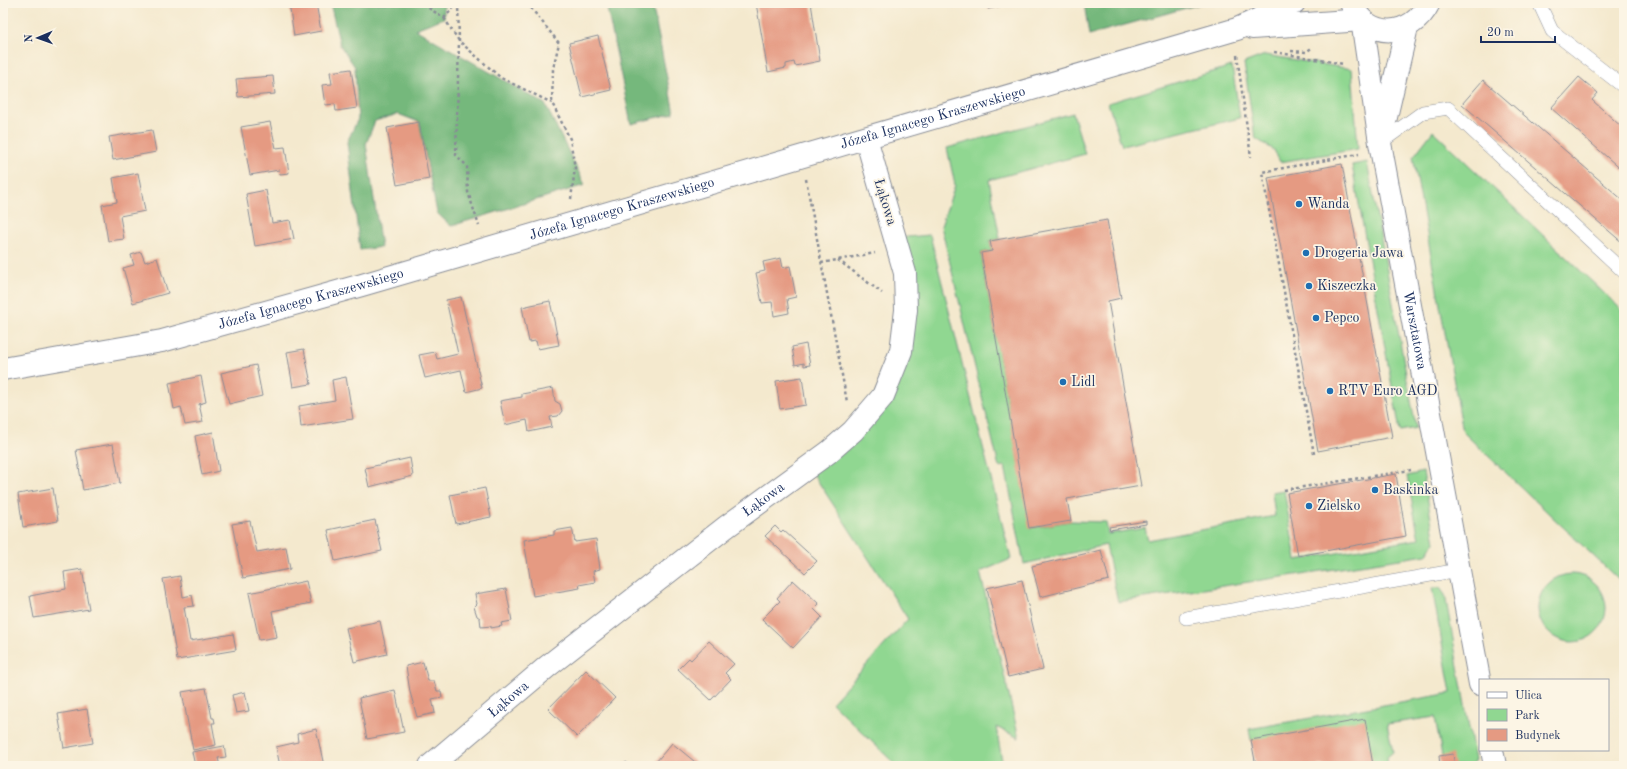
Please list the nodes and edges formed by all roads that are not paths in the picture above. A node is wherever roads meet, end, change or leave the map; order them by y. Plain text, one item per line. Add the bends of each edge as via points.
1 (1294, 3) edge
2 (1429, 3) edge
3 (1539, 3) edge
4 (1357, 12) edge
5 (1407, 27) junction
6 (1236, 29) junction
7 (1624, 87) edge
8 (866, 138) junction
9 (1372, 148) junction
10 (1624, 272) edge
11 (3, 369) edge
12 (1459, 570) junction
13 (1186, 618) dead end
14 (1479, 679) edge
15 (1492, 751) edge
16 (430, 766) edge
17 (1495, 766) edge

1 - 6 street, Józefa Ignacego Kraszewskiego
2 - 5 street via 1417,21
3 - 7 lane via 1552,31
4 - 5 street via 1373,27 1384,30
4 - 6 street, Józefa Ignacego Kraszewskiego
4 - 9 street, Warsztatowa
5 - 9 street, Warsztatowa
6 - 8 street, Józefa Ignacego Kraszewskiego
8 - 11 street, Józefa Ignacego Kraszewskiego via 362,285 162,340
8 - 16 street, Łąkowa via 905,273 906,310 901,351 883,396 853,431 829,452 726,527 548,666
9 - 10 lane via 1423,112 1448,108
9 - 12 street, Warsztatowa
12 - 13 lane
12 - 14 street, Warsztatowa
15 - 17 street

